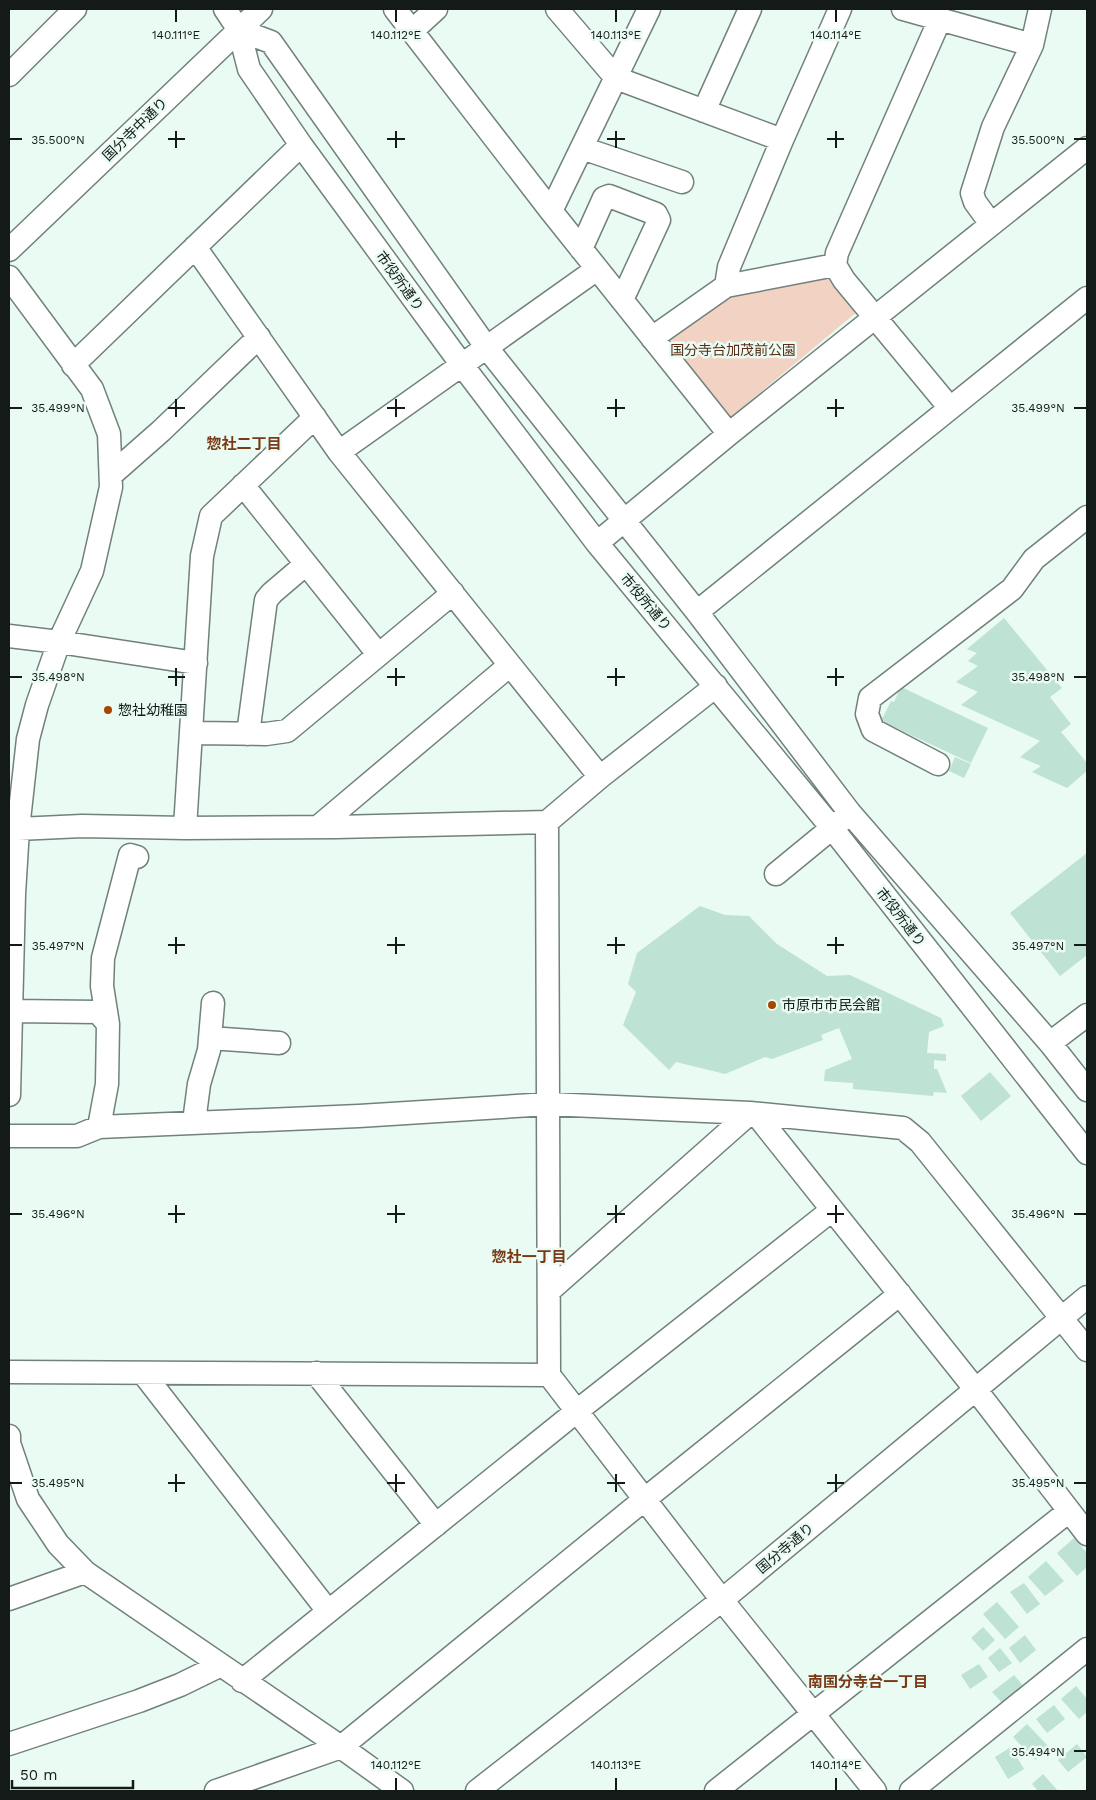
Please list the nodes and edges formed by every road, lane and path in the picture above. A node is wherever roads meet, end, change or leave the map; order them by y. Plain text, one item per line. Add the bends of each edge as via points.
1 (75, 9) edge
2 (225, 9) edge
3 (261, 9) edge
4 (395, 9) edge
5 (436, 9) edge
6 (557, 9) edge
7 (649, 9) edge
8 (750, 9) edge
9 (840, 9) edge
10 (904, 9) edge
11 (1040, 9) edge
12 (940, 19) junction
13 (239, 30) junction
14 (412, 31) junction
15 (1032, 45) junction
16 (9, 75) edge
17 (616, 78) junction
18 (704, 111) junction
19 (782, 140) junction
20 (301, 145) junction
21 (582, 148) junction
22 (1084, 157) edge
23 (682, 182) dead end
24 (550, 211) junction
25 (991, 224) junction
26 (195, 247) junction
27 (581, 249) junction
28 (9, 250) edge
29 (835, 265) junction
30 (597, 269) junction
31 (9, 277) edge
32 (726, 286) junction
33 (1087, 298) edge
34 (622, 300) junction
35 (875, 318) junction
36 (259, 338) junction
37 (652, 338) junction
38 (487, 348) junction
39 (73, 365) junction
40 (462, 365) junction
41 (950, 408) junction
42 (315, 417) junction
43 (729, 434) junction
44 (339, 452) junction
45 (111, 475) junction
46 (243, 486) junction
47 (1087, 517) edge
48 (624, 521) junction
49 (597, 543) junction
50 (306, 564) junction
51 (453, 593) junction
52 (697, 612) junction
53 (9, 636) edge
54 (59, 642) junction
55 (378, 654) junction
56 (196, 663) junction
57 (510, 665) junction
58 (716, 686) junction
59 (192, 733) junction
60 (248, 734) junction
61 (938, 764) dead end
62 (600, 777) junction
63 (15, 785) edge
64 (850, 813) junction
65 (548, 822) junction
66 (184, 828) junction
67 (318, 828) junction
68 (832, 828) junction
69 (18, 829) junction
70 (137, 856) dead end
71 (776, 874) dead end
72 (11, 894) edge
73 (213, 1003) dead end
74 (11, 1011) junction
75 (1087, 1015) edge
76 (108, 1024) junction
77 (210, 1038) junction
78 (279, 1043) dead end
79 (1050, 1043) junction
80 (1087, 1090) edge
81 (9, 1095) edge
82 (548, 1104) junction
83 (753, 1114) junction
84 (194, 1122) junction
85 (100, 1126) junction
86 (9, 1136) edge
87 (1087, 1152) edge
88 (832, 1210) junction
89 (549, 1292) junction
90 (900, 1294) junction
91 (1087, 1297) edge
92 (1061, 1317) junction
93 (1087, 1350) edge
94 (9, 1372) edge
95 (142, 1373) junction
96 (316, 1373) junction
97 (550, 1374) junction
98 (976, 1390) junction
99 (577, 1411) junction
100 (9, 1436) edge
101 (645, 1499) junction
102 (1069, 1511) junction
103 (436, 1525) junction
104 (1087, 1534) edge
105 (85, 1572) junction
106 (9, 1599) edge
107 (722, 1600) junction
108 (328, 1612) junction
109 (1087, 1649) edge
110 (221, 1666) junction
111 (242, 1680) junction
112 (813, 1714) junction
113 (9, 1744) edge
114 (341, 1747) junction
115 (216, 1791) edge
116 (402, 1791) edge
117 (477, 1791) edge
118 (716, 1791) edge
119 (875, 1791) edge
120 (911, 1791) edge

1 - 16 street
2 - 13 street, 市役所通り
3 - 13 street, 国分寺中通り
4 - 14 street
5 - 14 street
6 - 17 street
7 - 17 street
8 - 18 street
9 - 19 street
10 - 12 street
11 - 15 street
12 - 15 street
12 - 29 street via 837,253
13 - 20 street, 市役所通り via 249,69
13 - 28 street, 国分寺中通り
13 - 38 street, 市役所通り via 271,42
14 - 24 street
15 - 25 street via 993,127 972,193
17 - 18 street
17 - 21 street
18 - 19 street
19 - 32 street via 729,267
20 - 26 street
20 - 40 street, 市役所通り
21 - 23 street
21 - 24 street
22 - 25 street
24 - 27 street
25 - 35 street
26 - 36 street
26 - 39 street
27 - 30 street
27 - 34 street via 604,198 609,196 656,214 659,220
29 - 32 street
29 - 35 street
30 - 34 street
30 - 38 street
31 - 39 street
32 - 37 street
33 - 41 street
34 - 37 street
35 - 41 street
35 - 43 street
36 - 42 street
36 - 45 street via 162,432
37 - 43 street
38 - 40 street
38 - 48 street, 市役所通り
39 - 45 street via 92,389 109,434
40 - 44 street
40 - 49 street, 市役所通り
41 - 52 street
42 - 44 street
42 - 46 street
43 - 48 street
44 - 51 street
45 - 54 street via 92,571
46 - 50 street
46 - 56 street via 211,516 202,556
47 - 61 street via 1034,559 1012,589 870,698 867,714 873,730
48 - 49 street
48 - 52 street, 市役所通り
49 - 58 street, 市役所通り
50 - 55 street
50 - 60 street via 266,600
51 - 55 street
51 - 57 street
52 - 64 street, 市役所通り
53 - 54 street
54 - 56 street
54 - 63 street
55 - 60 street via 287,730
56 - 59 street
57 - 62 street
57 - 67 street
58 - 62 street
58 - 68 street, 市役所通り
59 - 60 street
59 - 66 street
62 - 65 street
63 - 69 street
64 - 68 street
64 - 79 street, 市役所通り
65 - 67 street
65 - 82 street
66 - 67 street
66 - 69 street via 82,826
68 - 71 street
68 - 87 street, 市役所通り
69 - 72 street
70 - 76 street via 130,855 103,958 102,986
72 - 74 street
73 - 77 street
74 - 76 street via 98,1012
74 - 81 street
75 - 79 street
76 - 85 street via 107,1084
77 - 78 street
77 - 84 street
79 - 80 street, 市役所通り
82 - 83 street
82 - 84 street
82 - 89 street
83 - 88 street
83 - 89 street
83 - 92 street via 903,1128 920,1142
84 - 85 street
85 - 86 street via 77,1136
88 - 90 street
88 - 99 street
89 - 97 street
90 - 98 street
90 - 101 street
91 - 92 street, 国分寺通り
92 - 93 street
92 - 98 street, 国分寺通り
94 - 95 street
95 - 96 street
95 - 108 street
96 - 97 street
96 - 103 street
97 - 99 street
98 - 102 street
98 - 107 street, 国分寺通り
99 - 101 street
99 - 103 street
100 - 105 street via 28,1499 58,1544
101 - 107 street
101 - 114 street
102 - 104 street
102 - 112 street
103 - 108 street
105 - 106 street
105 - 110 street
107 - 112 street
107 - 117 street, 国分寺通り
108 - 111 street
109 - 120 street
110 - 111 street
110 - 113 street via 139,1701
111 - 114 street
112 - 118 street
112 - 119 street
114 - 115 street
114 - 116 street

